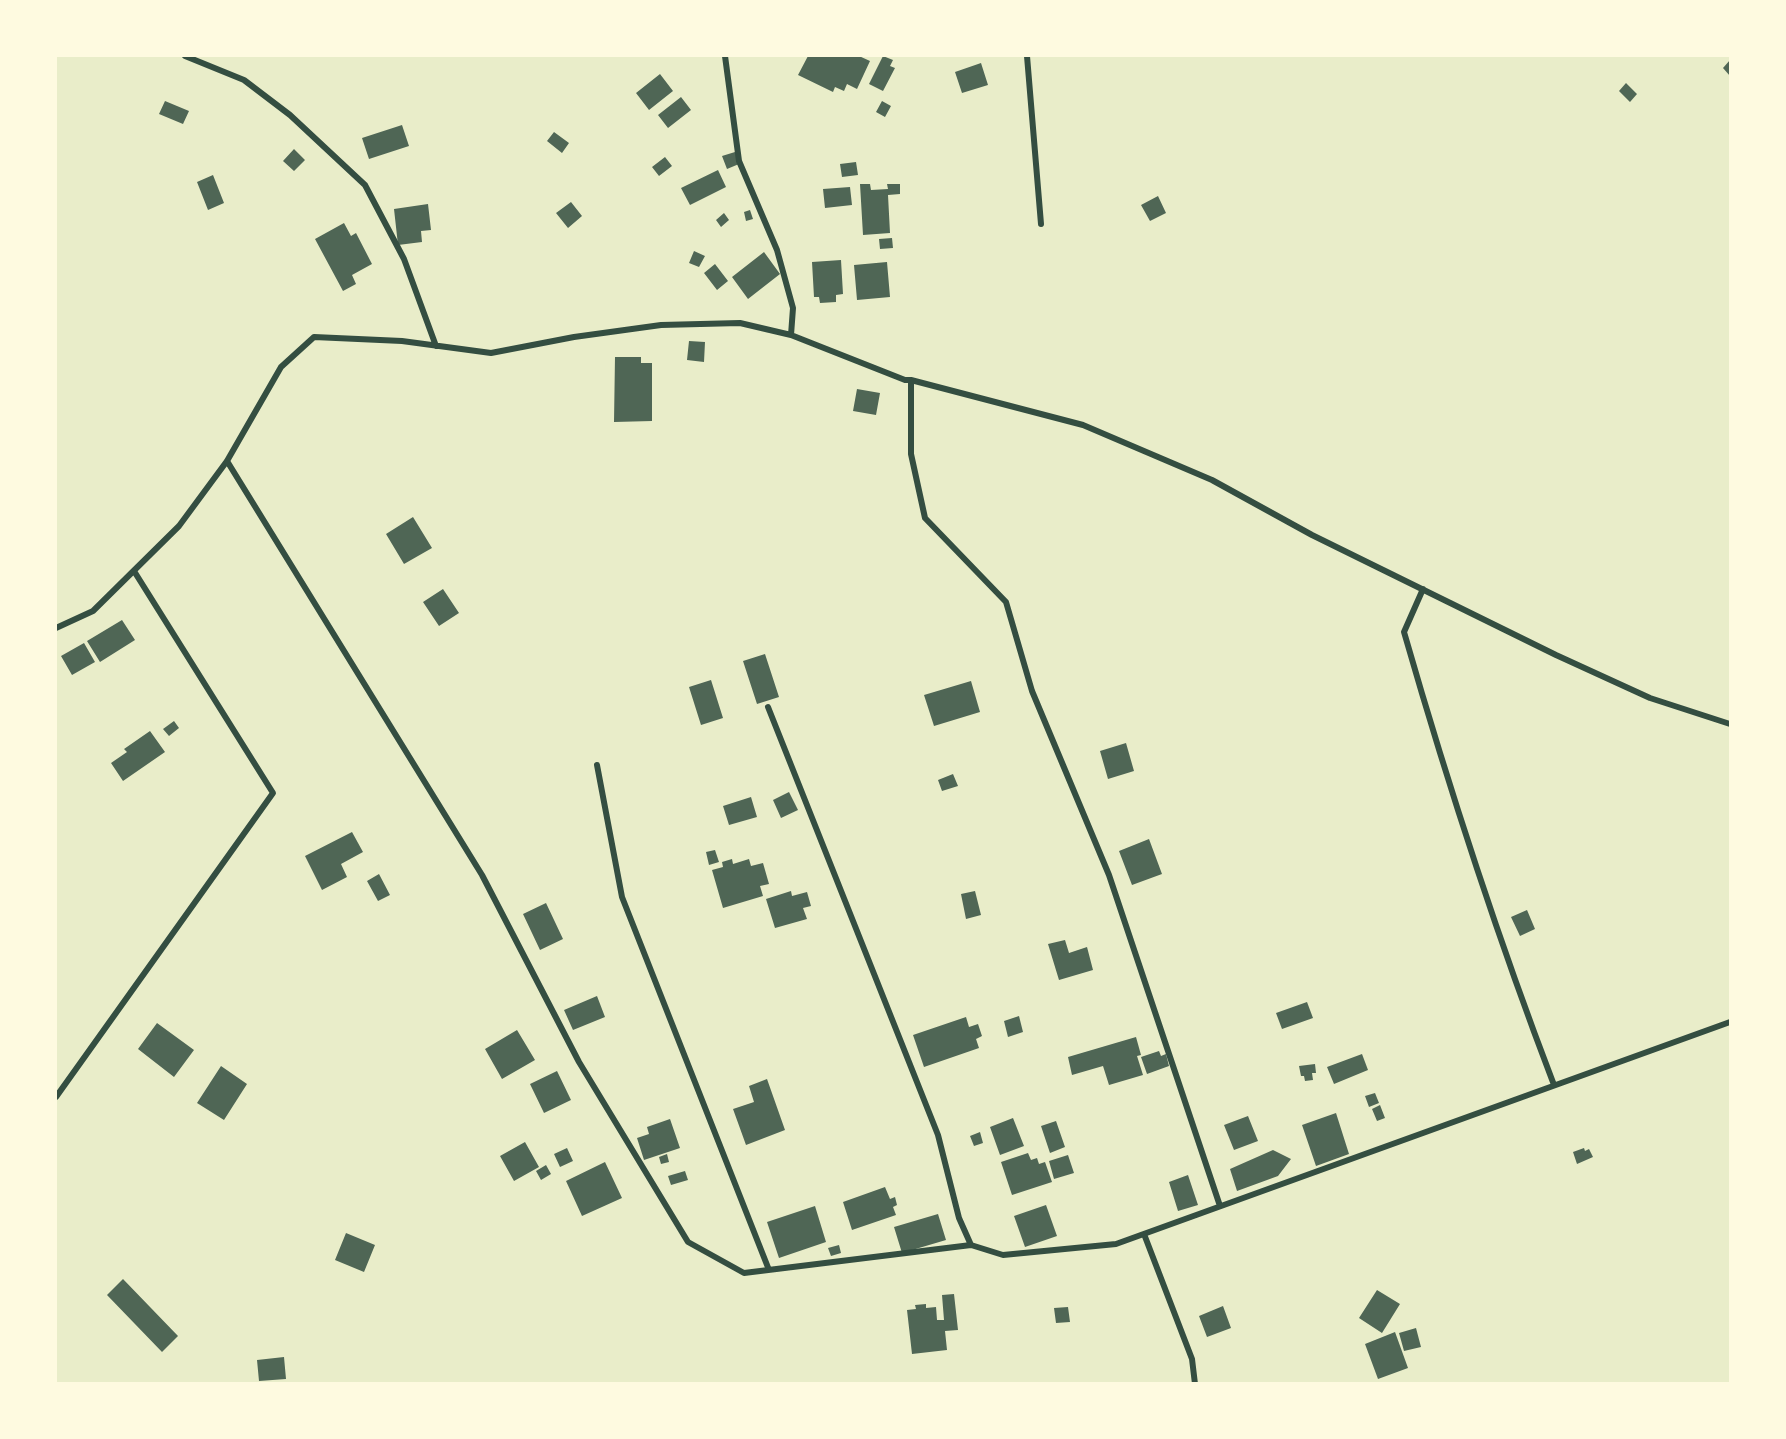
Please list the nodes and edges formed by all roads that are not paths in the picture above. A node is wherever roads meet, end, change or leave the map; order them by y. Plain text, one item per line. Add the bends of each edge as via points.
1 (185, 56) edge
2 (725, 56) edge
3 (1027, 56) edge
4 (1041, 224) dead end
5 (791, 335) junction
6 (436, 346) junction
7 (911, 380) junction
8 (227, 461) junction
9 (134, 571) junction
10 (1423, 589) junction
11 (56, 628) edge
12 (768, 707) dead end
13 (1731, 723) edge
14 (597, 765) dead end
15 (1731, 1022) edge
16 (1554, 1085) junction
17 (56, 1097) edge
18 (1220, 1206) junction
19 (1144, 1234) junction
20 (971, 1245) junction
21 (769, 1270) junction
22 (1195, 1383) edge

1 - 6 street via 244,80 290,115 365,185 404,259
2 - 5 street via 740,161 777,250 792,308
3 - 4 street
5 - 6 street via 740,323 661,325 491,353
5 - 7 street
6 - 8 street via 315,337 281,367
7 - 10 street via 1083,425 1212,480
7 - 18 street via 911,454 925,518 1006,602 1032,691 1109,876
8 - 9 street via 179,526
8 - 21 street via 482,876 579,1062 687,1242 744,1273
9 - 11 street via 93,611
9 - 17 street via 273,793
10 - 13 street via 1650,698
10 - 16 street via 1404,632 1522,1003
12 - 20 street via 938,1135 959,1218
14 - 21 street via 622,897
15 - 16 street
16 - 18 street
18 - 19 street
19 - 20 street via 1116,1244 1003,1255
19 - 22 street via 1192,1359
20 - 21 street

